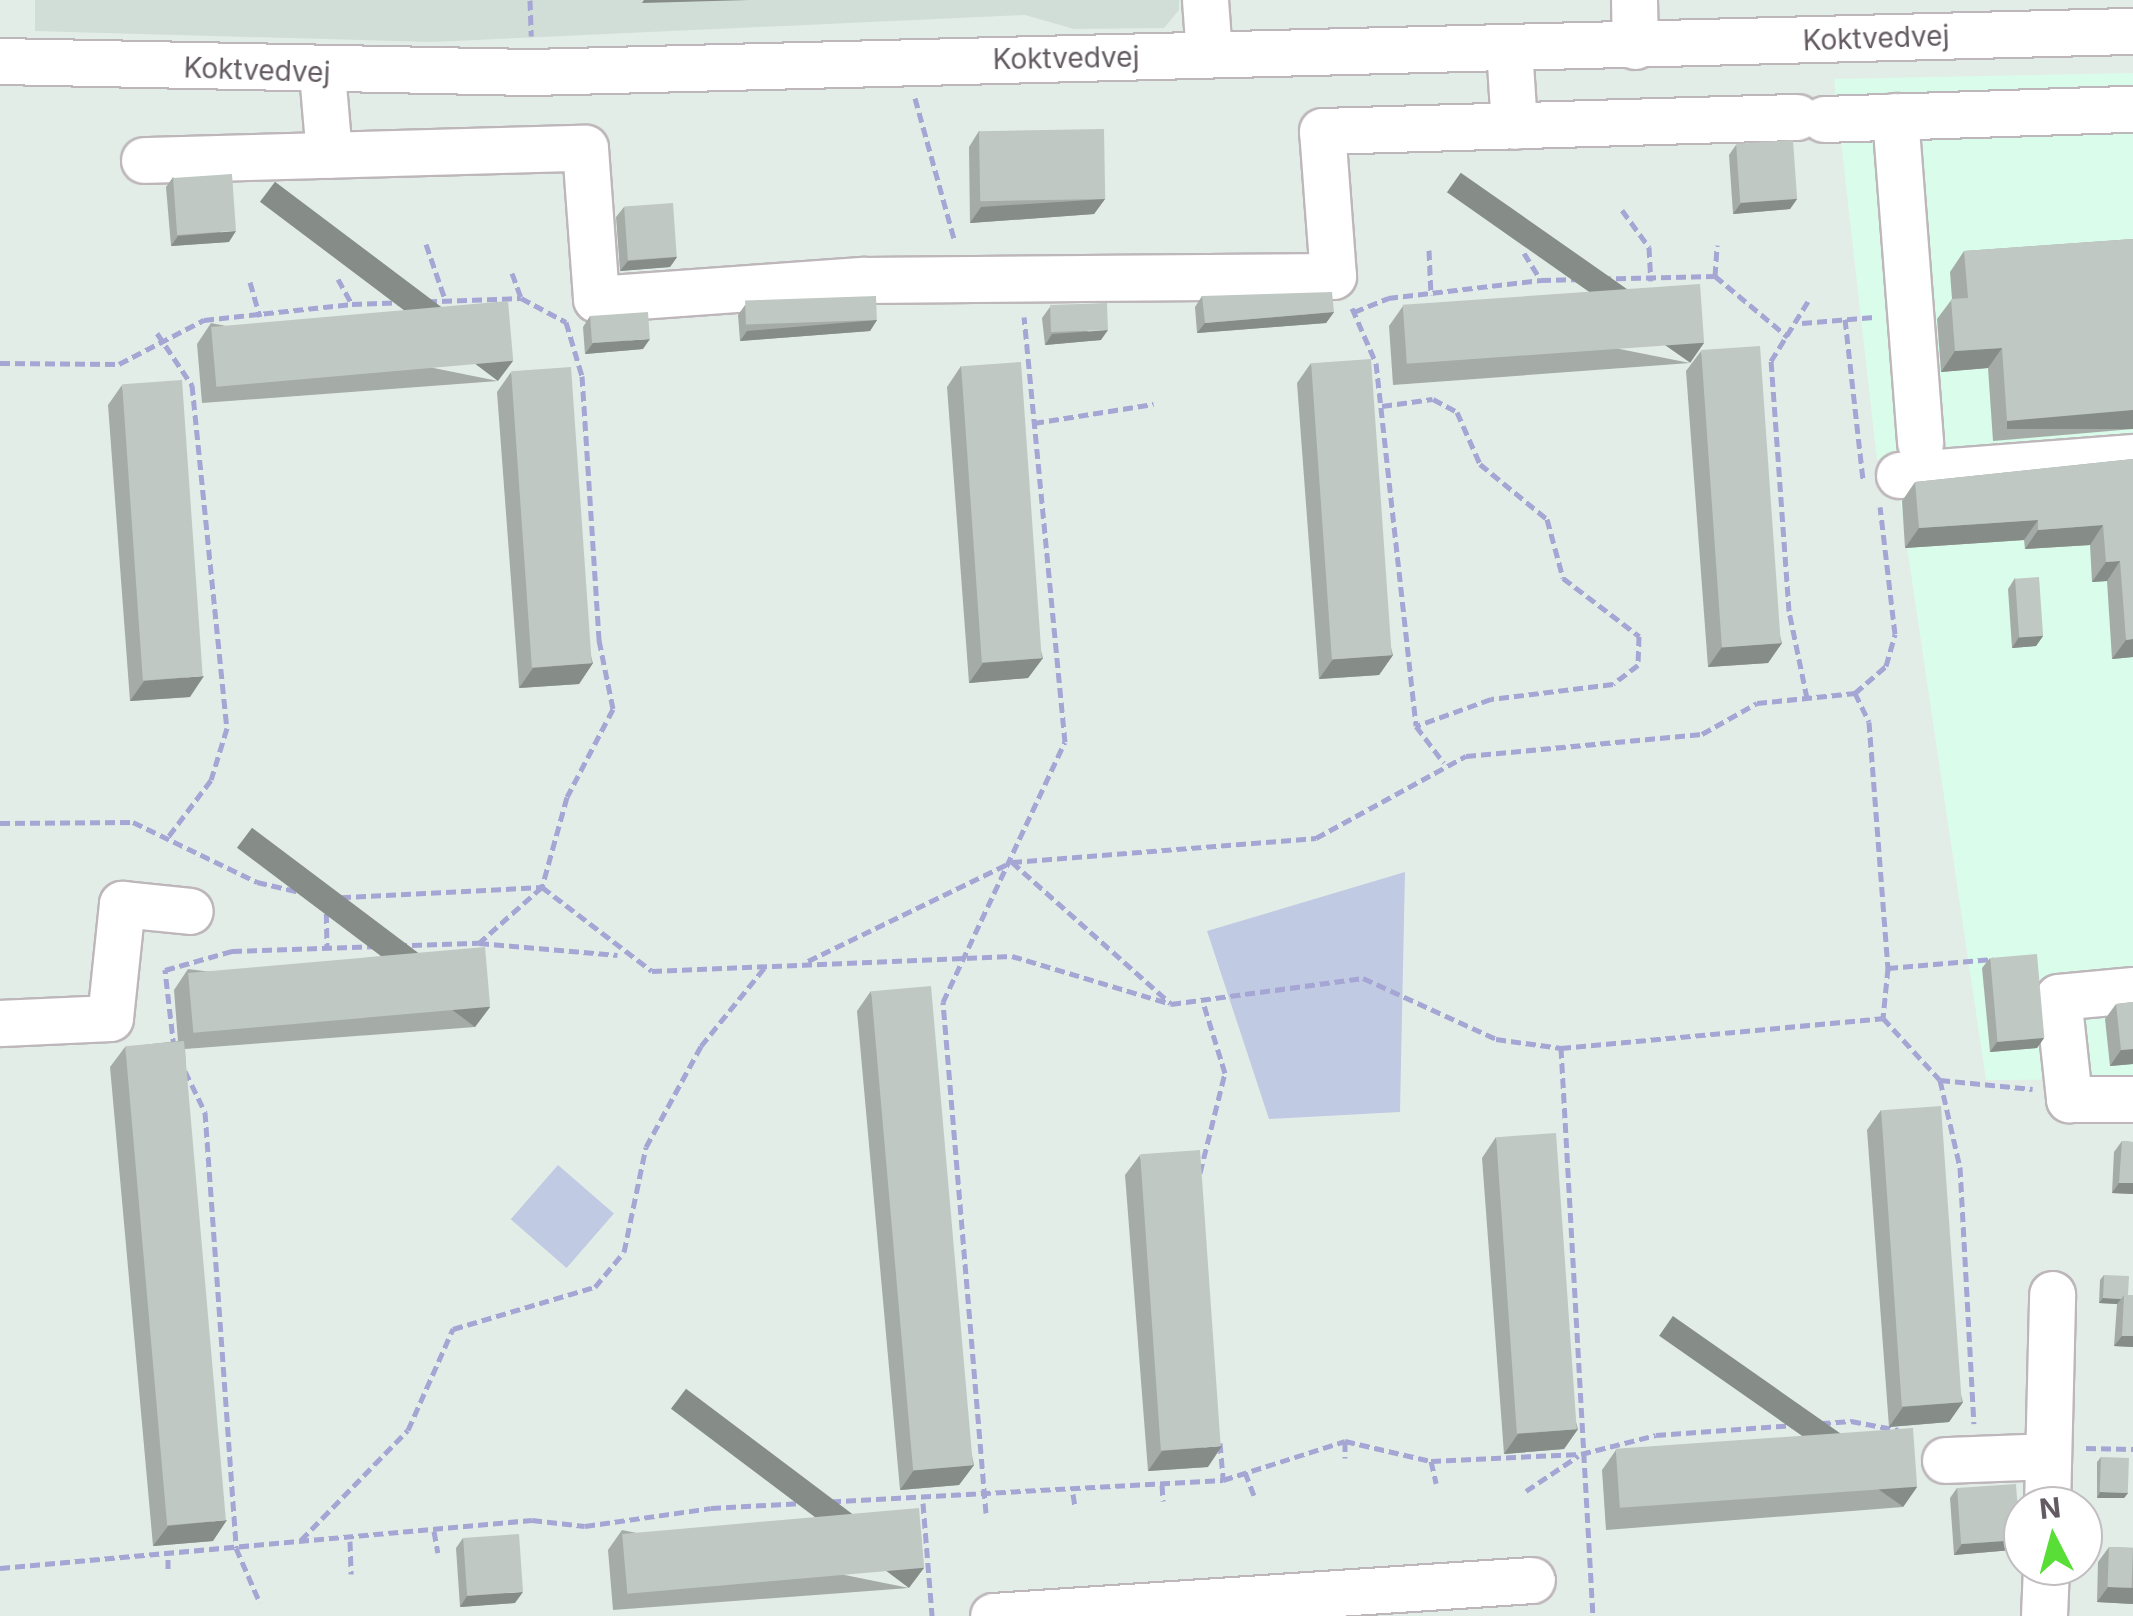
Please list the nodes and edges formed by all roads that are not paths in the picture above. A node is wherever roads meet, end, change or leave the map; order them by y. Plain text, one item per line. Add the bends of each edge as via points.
1 (1205, 0) edge
2 (1634, 0) edge
3 (2059, 16) edge
4 (2133, 31) edge
5 (1635, 46) junction
6 (1508, 48) junction
7 (1208, 54) junction
8 (0, 61) edge
9 (322, 72) junction
10 (2133, 109) edge
11 (1895, 116) junction
12 (1514, 126) junction
13 (329, 155) junction
14 (144, 160) dead end
15 (2133, 457) edge
16 (190, 911) dead end
17 (2133, 990) edge
18 (0, 1024) edge
19 (2133, 1098) edge
20 (2052, 1294) dead end
21 (1967, 1443) road end
22 (2048, 1456) junction
23 (2047, 1486) edge
24 (1532, 1580) dead end
25 (2045, 1586) edge
26 (1213, 1608) edge
27 (993, 1616) edge
28 (2044, 1616) edge

1 - 7 street
2 - 5 street
3 - 4 street, Koktvedvej
3 - 5 street, Koktvedvej
5 - 6 street, Koktvedvej
6 - 7 street, Koktvedvej
6 - 12 street
7 - 9 street, Koktvedvej
8 - 9 street, Koktvedvej
9 - 13 street
10 - 11 street
11 - 12 street
11 - 15 street via 1892,473
12 - 13 street via 1322,132 1343,294 965,278 596,299 585,148
13 - 14 street
16 - 18 street via 122,904 110,1018
17 - 19 street via 2058,997 2069,1099
20 - 22 street
21 - 22 street
22 - 23 street
24 - 26 street
25 - 28 street
26 - 27 street

